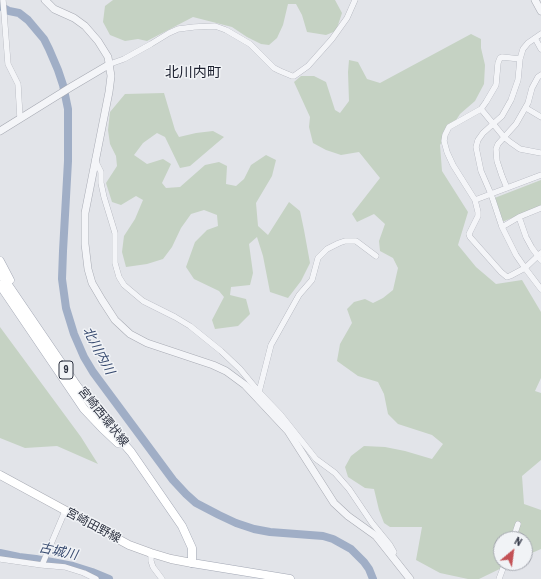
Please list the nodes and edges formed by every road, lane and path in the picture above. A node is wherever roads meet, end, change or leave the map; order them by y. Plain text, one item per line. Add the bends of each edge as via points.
1 (3, 0) edge
2 (45, 0) edge
3 (355, 0) edge
4 (535, 0) edge
5 (541, 11) edge
6 (541, 34) edge
7 (535, 38) junction
8 (541, 49) edge
9 (520, 59) junction
10 (110, 64) junction
11 (541, 75) edge
12 (526, 108) junction
13 (481, 109) junction
14 (20, 118) junction
15 (541, 118) edge
16 (493, 124) junction
17 (0, 131) edge
18 (504, 137) junction
19 (541, 153) edge
20 (95, 160) junction
21 (541, 175) edge
22 (507, 188) junction
23 (491, 194) junction
24 (475, 200) junction
25 (541, 208) edge
26 (519, 217) junction
27 (502, 227) junction
28 (376, 256) dead end
29 (540, 256) edge
30 (0, 261) edge
31 (524, 268) junction
32 (0, 273) edge
33 (0, 285) edge
34 (541, 289) edge
35 (12, 291) junction
36 (0, 295) edge
37 (19, 313) junction
38 (259, 392) junction
39 (138, 462) junction
40 (0, 475) edge
41 (65, 510) junction
42 (518, 524) dead end
43 (516, 531) edge
44 (151, 553) junction
45 (392, 555) junction
46 (0, 559) edge
47 (192, 563) junction
48 (42, 566) junction
49 (96, 579) edge
50 (162, 579) edge
51 (290, 579) edge
52 (410, 579) edge

1 - 14 street via 8,64 18,84
2 - 10 street via 54,9 85,26 108,56
3 - 10 street via 347,18 332,39 308,66 294,76 274,68 250,44 215,26 178,29
4 - 5 street
6 - 7 street
7 - 8 street
7 - 9 street via 523,49
9 - 13 street via 500,58 496,85
9 - 16 street via 518,80 511,100 502,116
10 - 14 street
10 - 20 street via 109,92
11 - 12 street via 532,88
12 - 15 street
12 - 18 street
13 - 16 street
13 - 24 street via 449,127 444,141 453,165
14 - 17 street
16 - 18 street
16 - 23 street via 480,136 476,147 481,171
18 - 19 street via 520,149
18 - 22 street via 495,151
20 - 38 street via 101,172 105,201 115,233 115,263 124,285 143,301 190,326 240,369
20 - 45 street via 85,213 87,263 92,283 115,320 130,334 213,365 245,385 288,431 334,503 376,536
21 - 22 street
22 - 23 street
23 - 24 street
23 - 27 street
24 - 31 street via 478,214 469,232 470,237 504,275 510,276
25 - 26 street
26 - 27 street
26 - 29 street via 526,237
27 - 31 street
28 - 38 street via 356,241 345,241 327,249 318,258 312,280 299,295 272,345
29 - 31 street
30 - 35 main road via 12,283
31 - 34 street
32 - 35 main road, 宮崎西環状線 / 9
33 - 37 main road, 宮崎西環状線 / 9
35 - 39 main road, 宮崎西環状線 / 9 via 77,386
36 - 37 main road via 6,304
37 - 39 main road, 宮崎西環状線 / 9 via 84,409
38 - 45 street via 316,459 336,473 390,545 394,552
39 - 47 main road, 宮崎西環状線 / 9 via 182,526 192,548
40 - 41 main road, 宮崎田野線
41 - 44 main road, 宮崎田野線 via 129,545
41 - 48 street
42 - 43 street
44 - 47 main road, 宮崎田野線
44 - 50 street via 153,567
45 - 52 street
46 - 48 street
47 - 51 main road
48 - 49 street via 65,567

